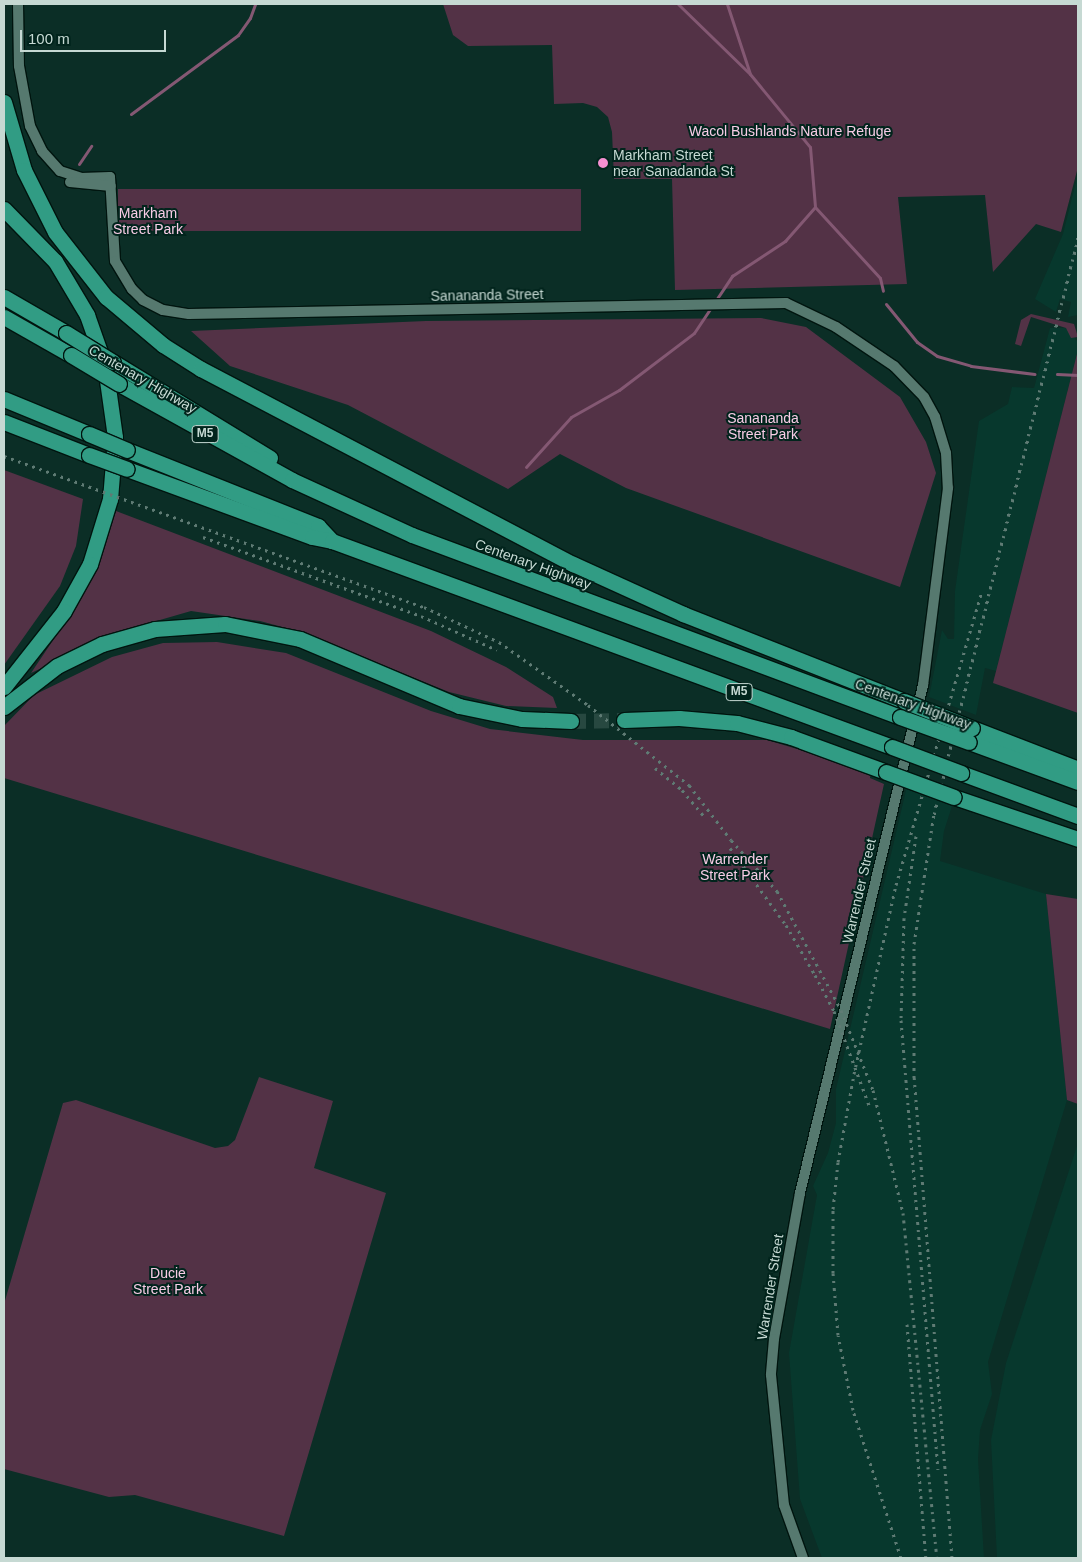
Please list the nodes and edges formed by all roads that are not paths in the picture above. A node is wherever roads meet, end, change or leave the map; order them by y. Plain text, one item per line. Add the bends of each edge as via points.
1 (18, 4) edge
2 (4, 102) edge
3 (4, 209) edge
4 (4, 297) edge
5 (786, 303) joint
6 (4, 317) edge
7 (4, 400) edge
8 (4, 422) edge
9 (292, 480) junction
10 (332, 541) junction
11 (4, 687) edge
12 (4, 707) edge
13 (624, 720) tunnel mouth
14 (571, 721) tunnel mouth
15 (970, 735) junction
16 (1078, 769) edge
17 (1078, 782) edge
18 (1078, 816) edge
19 (1078, 839) edge
20 (803, 1558) edge

1 - 5 street, Sanananda Street via 19,66 34,150 52,173 76,184 110,182 115,261 124,278 143,300 163,310 189,314
2 - 15 highway, bridge via 24,170 55,232 106,297 163,345 210,374 573,564 682,614 904,701
3 - 11 highway via 55,261 87,315 105,366 115,437 110,499 90,564 64,611
4 - 9 highway, bridge via 280,464
5 - 20 street, Warrender Street via 836,326 909,379 935,417 948,472 934,614 923,685 800,1193 774,1339 771,1375 784,1505
6 - 9 highway, Centenary Highway / M5, bridge
7 - 10 highway, bridge via 318,526
8 - 10 highway, M5, bridge via 312,537
9 - 15 highway, Centenary Highway / M5, bridge via 445,549 900,717
10 - 18 highway, M5, bridge
12 - 14 highway via 57,666 102,644 154,629 225,624 300,639 459,706 522,719
13 - 19 highway, bridge via 679,718 737,723 791,737
15 - 16 highway
15 - 17 highway, Centenary Highway / M5

